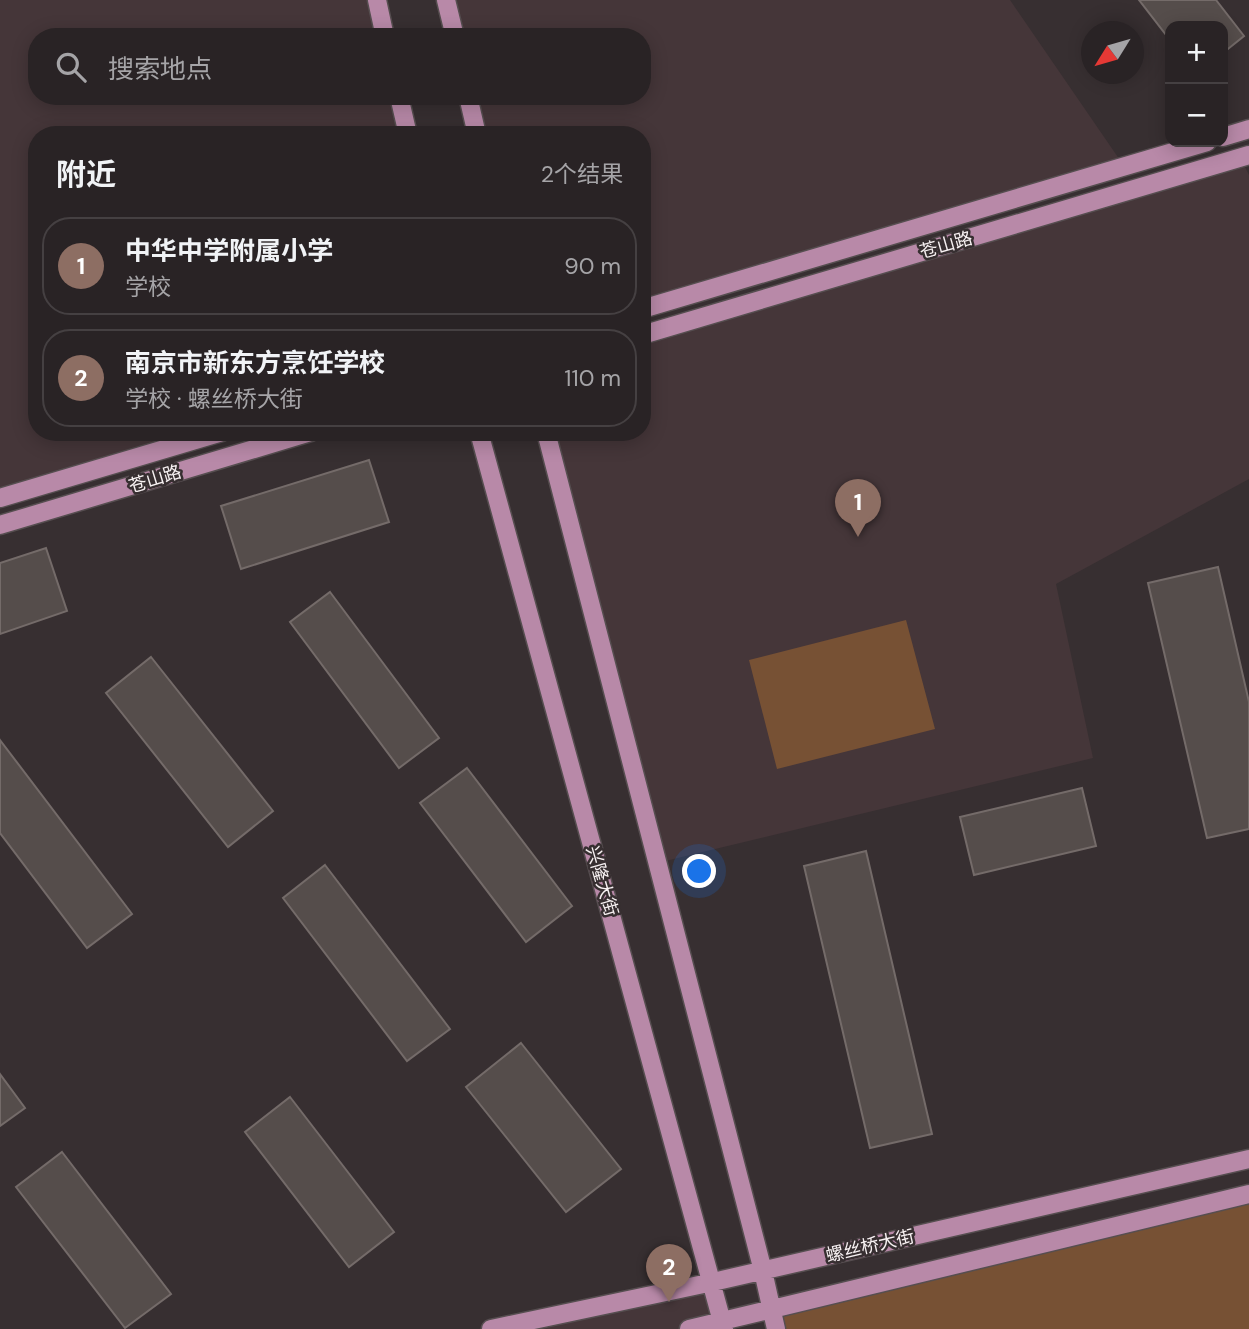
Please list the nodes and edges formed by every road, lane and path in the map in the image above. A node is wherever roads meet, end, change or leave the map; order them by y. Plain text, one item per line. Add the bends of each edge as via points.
1 (377, 0) edge
2 (446, 0) edge
3 (383, 28) edge
4 (453, 28) edge
5 (401, 105) edge
6 (470, 105) edge
7 (406, 126) edge
8 (475, 126) edge
9 (1249, 129) edge
10 (1228, 135) edge
11 (1190, 147) edge
12 (1249, 155) edge
13 (651, 306) edge
14 (651, 332) edge
15 (192, 441) edge
16 (281, 441) edge
17 (481, 441) edge
18 (548, 441) edge
19 (0, 498) edge
20 (0, 525) edge
21 (1249, 1159) edge
22 (1249, 1194) edge
23 (763, 1271) junction
24 (713, 1282) junction
25 (771, 1310) junction
26 (723, 1325) edge
27 (491, 1329) edge
28 (689, 1329) edge
29 (776, 1329) edge

1 - 3 street
2 - 4 street
5 - 7 street
6 - 8 street
9 - 10 street
11 - 13 street, 苍山路
12 - 14 street, 苍山路
15 - 19 street, 苍山路
16 - 20 street, 苍山路
17 - 24 street, 兴隆大街
18 - 23 street
21 - 23 street, 螺丝桥大街
22 - 25 street
23 - 24 street, 螺丝桥大街
23 - 25 street
24 - 26 street, 兴隆大街
24 - 27 street, 螺丝桥大街
25 - 26 street
25 - 29 street
26 - 28 street

